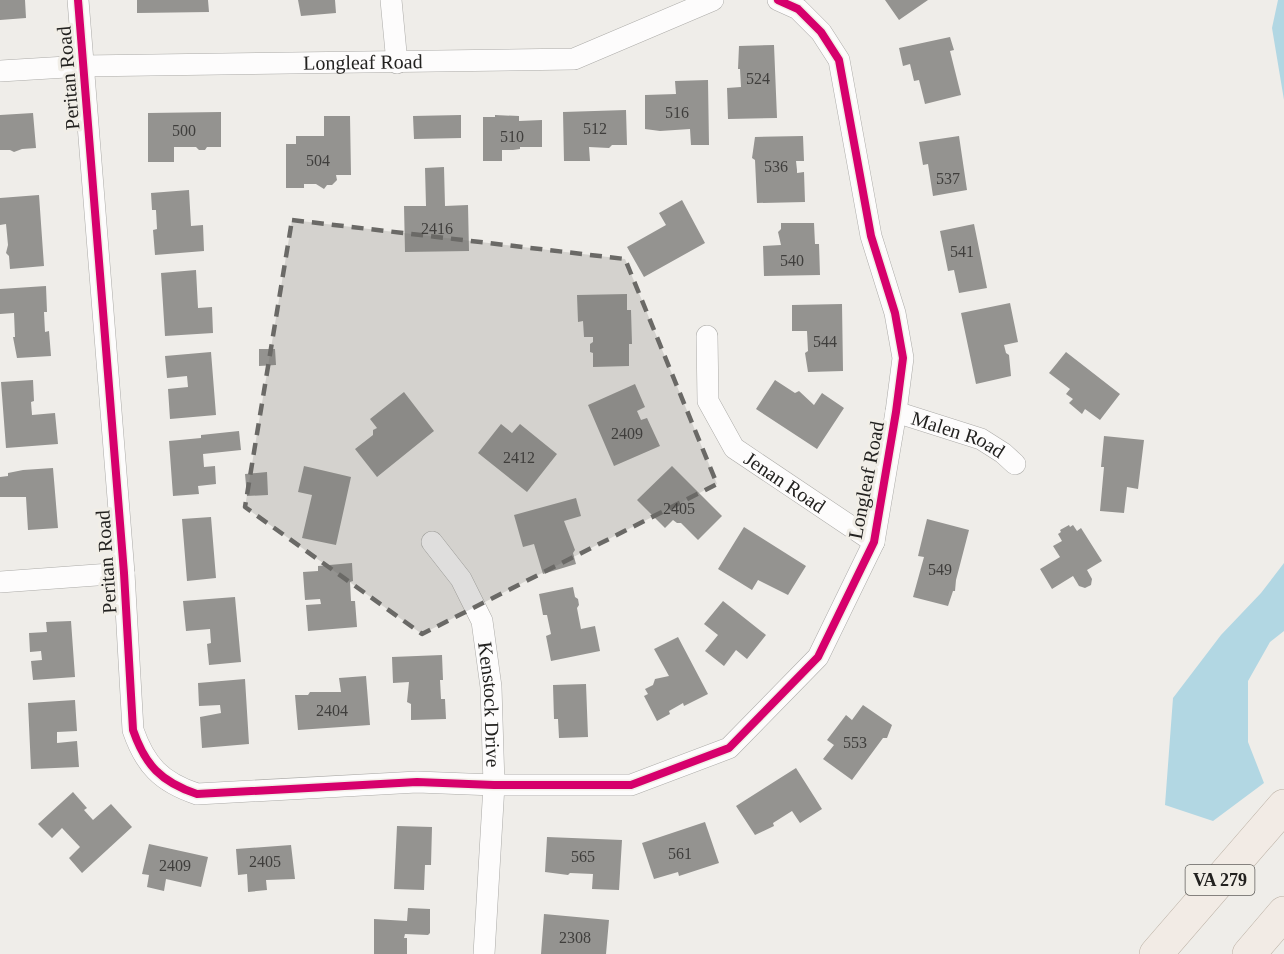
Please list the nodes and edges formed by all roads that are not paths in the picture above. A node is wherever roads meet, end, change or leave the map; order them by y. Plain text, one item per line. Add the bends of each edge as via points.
1 (78, 0) edge
2 (391, 0) edge
3 (713, 0) edge
4 (778, 0) edge
5 (397, 63) junction
6 (83, 66) junction
7 (0, 71) edge
8 (707, 336) dead end
9 (896, 412) junction
10 (1015, 464) dead end
11 (432, 542) dead end
12 (874, 542) junction
13 (124, 573) junction
14 (0, 582) edge
15 (494, 785) junction
16 (1284, 806) edge
17 (1284, 913) edge
18 (484, 954) edge
19 (1155, 954) edge
20 (1249, 954) edge

1 - 6 street, Peritan Road
2 - 5 street
3 - 5 street, Longleaf Road via 574,59
4 - 9 street, Longleaf Road via 798,9 839,60 871,236 896,313 903,358
5 - 6 street, Longleaf Road
6 - 7 street, Longleaf Road
6 - 13 street, Peritan Road
8 - 12 street, Jenan Road via 708,401 734,448
9 - 10 street, Malen Road via 981,439
9 - 12 street, Longleaf Road
11 - 15 street, Kenstock Drive via 461,579 482,621 491,687
12 - 15 street, Longleaf Road via 818,657 729,748 631,785
13 - 14 street
13 - 15 street, Peritan Road via 133,730 151,767 181,789 197,794 417,782
15 - 18 street, Kenstock Drive
16 - 19 main road, VA 279
17 - 20 main road

